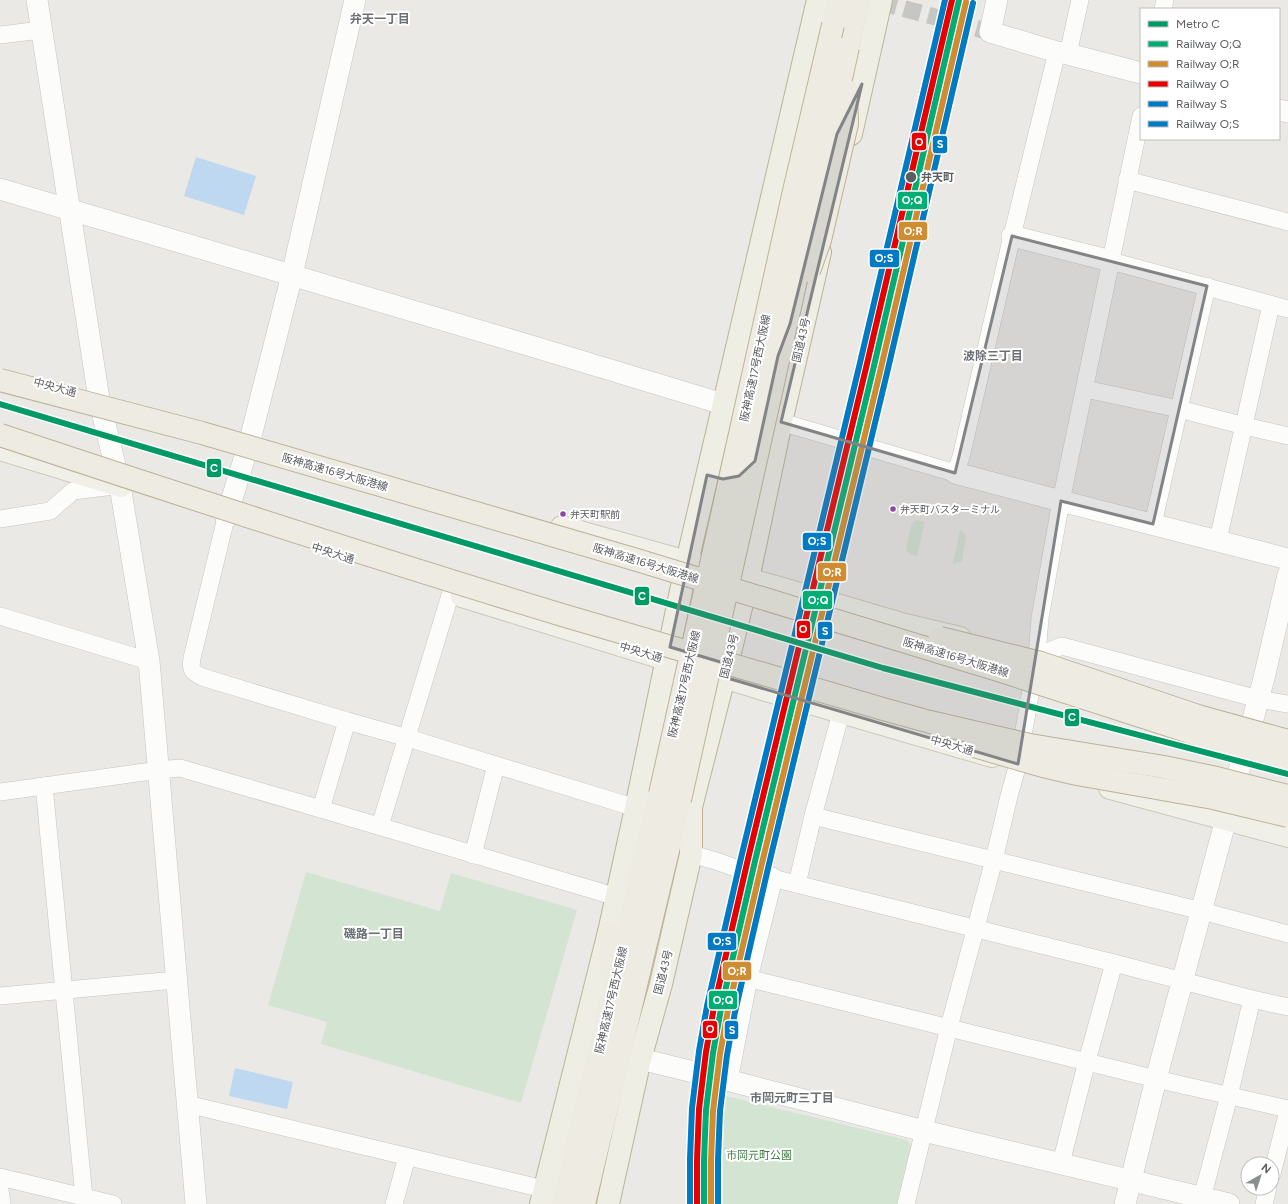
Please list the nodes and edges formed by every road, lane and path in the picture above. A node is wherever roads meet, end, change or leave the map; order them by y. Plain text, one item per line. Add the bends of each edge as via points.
1 (37, 0) edge
2 (355, 0) edge
3 (818, 0) edge
4 (839, 0) edge
5 (859, 0) edge
6 (881, 0) edge
7 (997, 0) edge
8 (1080, 0) edge
9 (41, 30) junction
10 (0, 36) edge
11 (1063, 53) junction
12 (1140, 73) edge
13 (862, 84) junction
14 (1140, 121) edge
15 (1127, 180) junction
16 (0, 189) edge
17 (69, 211) junction
18 (1288, 222) edge
19 (1012, 236) junction
20 (1110, 261) junction
21 (292, 275) junction
22 (1208, 286) junction
23 (1271, 305) junction
24 (1288, 309) edge
25 (0, 373) edge
26 (0, 380) edge
27 (1085, 389) junction
28 (99, 398) junction
29 (723, 404) junction
30 (1179, 409) junction
31 (781, 422) junction
32 (1245, 426) junction
33 (0, 435) edge
34 (1288, 436) edge
35 (250, 440) junction
36 (0, 449) edge
37 (955, 473) junction
38 (707, 475) junction
39 (120, 486) junction
40 (1061, 501) junction
41 (226, 518) junction
42 (0, 519) edge
43 (1153, 524) junction
44 (1218, 540) junction
45 (1288, 558) edge
46 (687, 562) junction
47 (1288, 575) edge
48 (748, 579) junction
49 (451, 592) junction
50 (0, 616) edge
51 (822, 616) junction
52 (1037, 656) junction
53 (667, 660) junction
54 (149, 661) junction
55 (757, 673) junction
56 (724, 677) junction
57 (1258, 699) junction
58 (1288, 704) edge
59 (841, 712) junction
60 (347, 721) junction
61 (1252, 723) junction
62 (1288, 731) edge
63 (652, 734) junction
64 (408, 738) junction
65 (1288, 741) edge
66 (706, 749) junction
67 (1288, 760) edge
68 (1018, 764) junction
69 (496, 765) junction
70 (159, 770) junction
71 (44, 786) junction
72 (0, 792) edge
73 (1288, 796) edge
74 (636, 808) junction
75 (322, 809) junction
76 (813, 816) junction
77 (1288, 816) edge
78 (1226, 819) junction
79 (380, 826) junction
80 (1288, 836) edge
81 (474, 855) junction
82 (683, 855) junction
83 (994, 860) junction
84 (772, 878) junction
85 (797, 884) junction
86 (617, 897) junction
87 (1202, 912) junction
88 (975, 928) junction
89 (610, 932) junction
90 (1288, 934) edge
91 (1114, 963) junction
92 (747, 978) junction
93 (176, 980) junction
94 (1184, 981) junction
95 (64, 990) junction
96 (0, 996) edge
97 (1252, 998) junction
98 (1288, 1007) edge
99 (949, 1027) junction
100 (640, 1059) junction
101 (1087, 1062) junction
102 (1156, 1079) junction
103 (727, 1080) junction
104 (1229, 1096) junction
105 (187, 1104) junction
106 (1288, 1110) edge
107 (924, 1131) junction
108 (1276, 1156) edge
109 (407, 1157) junction
110 (1061, 1163) junction
111 (0, 1177) edge
112 (1131, 1180) junction
113 (0, 1190) edge
114 (84, 1197) junction
115 (1202, 1198) junction
116 (547, 1199) edge
117 (2, 1204) edge
118 (113, 1204) edge
119 (196, 1204) edge
120 (394, 1204) edge
121 (563, 1204) edge
122 (584, 1204) edge
123 (592, 1204) edge
124 (608, 1204) edge
125 (906, 1204) edge
126 (1125, 1204) edge
127 (1229, 1204) edge

1 - 9 street
2 - 21 street
3 - 29 highway
4 - 121 highway, 阪神高速17号西大阪線, bridge via 660,794
5 - 122 highway, 阪神高速17号西大阪線, bridge via 848,47 847,124 820,240 778,356 680,800
6 - 13 highway, 国道43号
7 - 11 street via 990,32
8 - 11 street
9 - 10 street
9 - 17 street
11 - 12 street
11 - 19 street
13 - 31 highway, 国道43号
13 - 38 highway, 国道43号 via 837,134 766,432 758,454 755,461 739,476 723,479
14 - 15 street
15 - 18 street
15 - 20 street
16 - 17 street
17 - 21 street
17 - 28 street
19 - 20 street
19 - 37 street via 961,457
20 - 22 street
20 - 27 street
21 - 29 street
21 - 35 street
22 - 23 street
22 - 30 street
23 - 24 street
23 - 32 street
25 - 28 main road, 中央大通
26 - 51 highway, 阪神高速16号大阪港線, bridge via 217,437
27 - 30 street
27 - 40 street
28 - 35 main road, 中央大通
28 - 39 street
29 - 38 highway
30 - 32 street
30 - 43 street
31 - 37 street
31 - 48 highway, 国道43号
32 - 34 street
32 - 44 street
33 - 55 highway, bridge via 404,566
35 - 41 street
35 - 46 main road, 中央大通
36 - 39 main road, 中央大通
37 - 40 street
38 - 46 highway
39 - 41 main road, 中央大通
39 - 42 street via 73,491 50,511
39 - 54 street
40 - 43 street
40 - 52 street via 1040,618
41 - 49 main road, 中央大通
41 - 60 street via 191,668 195,674 202,677
43 - 44 street
44 - 45 street
46 - 48 main road, 中央大通
46 - 53 highway
47 - 57 street
48 - 52 main road, 中央大通 via 906,625
48 - 56 highway, 国道43号
49 - 53 main road, 中央大通
49 - 64 street
50 - 54 street
51 - 65 highway, bridge via 901,628 1016,656 1198,716
51 - 67 highway, 阪神高速16号大阪港線, bridge via 1196,734
52 - 57 street via 1062,646
52 - 61 main road, 中央大通
52 - 68 street
53 - 56 main road, 中央大通
53 - 63 highway
54 - 70 street
55 - 73 highway, bridge via 883,710 984,735 1076,754 1171,769
55 - 77 highway, bridge via 958,741 1043,766 1213,798
56 - 59 main road, 中央大通
56 - 66 highway, 国道43号
57 - 58 street
57 - 61 street
59 - 68 main road, 中央大通
59 - 76 street
60 - 64 street
60 - 75 street
61 - 62 main road, 中央大通
61 - 78 street
63 - 66 highway via 664,713 679,702 700,709 706,725
63 - 74 highway
64 - 69 street
64 - 79 street
66 - 82 highway, 国道43号 via 691,807
68 - 78 main road, 中央大通
68 - 83 street
69 - 74 street
69 - 81 street
70 - 71 street
70 - 75 street via 180,768
70 - 93 street
71 - 72 street
71 - 95 street
74 - 86 highway
75 - 79 street
76 - 83 street
76 - 85 street
78 - 80 main road, 中央大通
78 - 87 street
79 - 81 street
81 - 86 street
82 - 84 street via 716,861
82 - 100 highway, 国道43号 via 661,984
82 - 123 highway
83 - 87 street
83 - 88 street
84 - 85 street
84 - 92 street
85 - 88 street
86 - 89 highway
87 - 90 street
87 - 94 street
88 - 91 street
88 - 99 street
89 - 116 highway
89 - 116 highway via 610,972
91 - 94 street
91 - 101 street
92 - 99 street
92 - 103 street
93 - 95 street
93 - 105 street
94 - 97 street
94 - 102 street
95 - 96 street
95 - 114 street
97 - 98 street
97 - 104 street
99 - 101 street
99 - 107 street
100 - 103 street
100 - 124 highway, 国道43号
101 - 102 street
101 - 110 street
102 - 104 street
102 - 112 street
103 - 107 street
104 - 106 street
104 - 115 street
105 - 109 street
105 - 119 street
106 - 108 street
107 - 110 street
107 - 125 street
109 - 116 street
109 - 120 street
110 - 112 street
111 - 114 street
112 - 115 street
112 - 126 street
113 - 117 street
114 - 118 street
115 - 127 street

